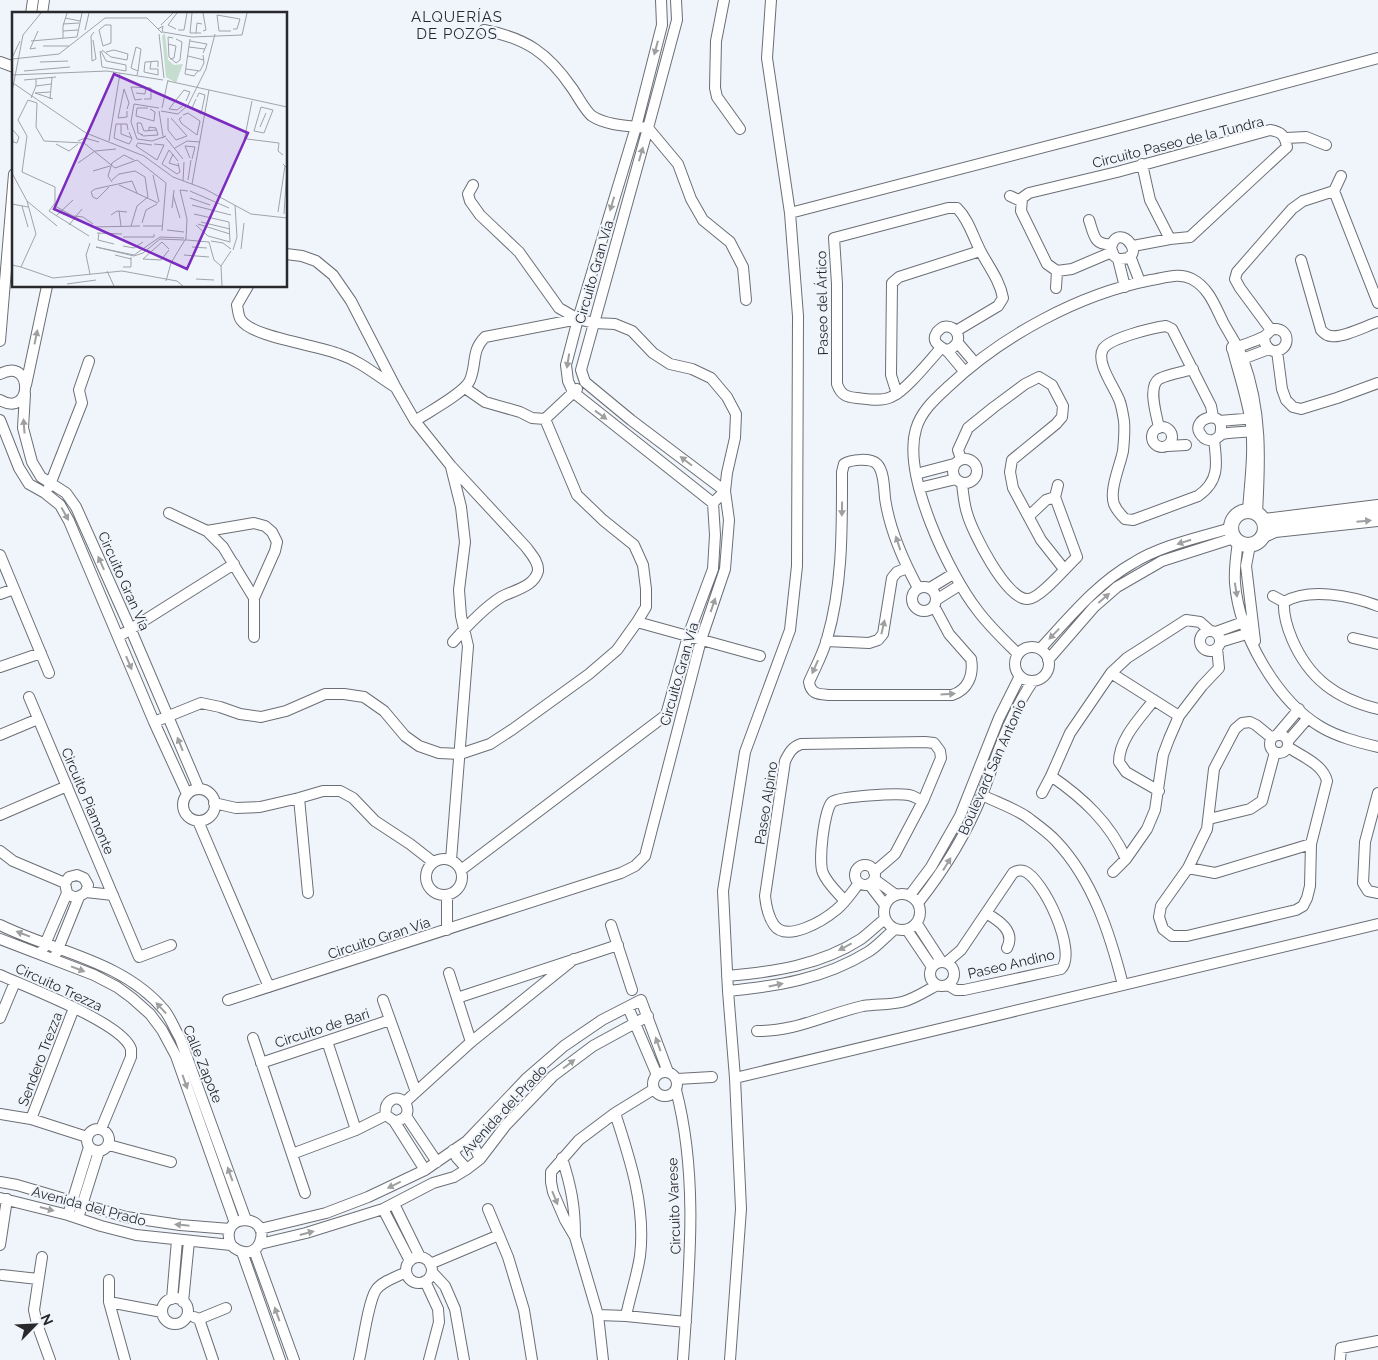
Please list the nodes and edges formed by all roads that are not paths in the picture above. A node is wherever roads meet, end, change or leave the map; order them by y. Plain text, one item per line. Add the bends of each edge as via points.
1 (662, 0) edge
2 (676, 0) edge
3 (724, 0) edge
4 (771, 0) edge
5 (484, 30) dead end
6 (1378, 58) edge
7 (0, 62) edge
8 (12, 66) edge
9 (636, 127) junction
10 (648, 128) junction
11 (740, 129) dead end
12 (1286, 138) junction
13 (1326, 145) dead end
14 (1142, 164) junction
15 (1341, 176) dead end
16 (473, 185) dead end
17 (12, 189) edge
18 (1334, 191) junction
19 (1010, 196) dead end
20 (1020, 201) junction
21 (790, 213) junction
22 (8, 218) edge
23 (1088, 220) dead end
24 (1170, 239) junction
25 (980, 251) junction
26 (1131, 251) junction
27 (1114, 252) junction
28 (288, 254) edge
29 (1301, 260) dead end
30 (1057, 272) junction
31 (1140, 282) junction
32 (1126, 287) junction
33 (47, 288) edge
34 (247, 288) edge
35 (1056, 288) dead end
36 (746, 300) dead end
37 (1378, 303) edge
38 (558, 308) junction
39 (578, 319) junction
40 (1378, 322) edge
41 (594, 323) junction
42 (551, 324) junction
43 (956, 331) junction
44 (1268, 333) junction
45 (0, 341) edge
46 (958, 343) junction
47 (1235, 348) junction
48 (944, 349) junction
49 (1273, 350) junction
50 (1240, 360) junction
51 (89, 361) dead end
52 (975, 363) junction
53 (1193, 369) junction
54 (964, 372) junction
55 (0, 374) edge
56 (584, 382) junction
57 (1378, 383) edge
58 (396, 388) junction
59 (465, 388) junction
60 (25, 390) junction
61 (573, 392) junction
62 (897, 394) junction
63 (0, 400) edge
64 (545, 419) junction
65 (1216, 419) junction
66 (1254, 419) junction
67 (0, 420) edge
68 (631, 420) junction
69 (415, 421) junction
70 (623, 431) junction
71 (1255, 431) junction
72 (1217, 437) junction
73 (1186, 445) dead end
74 (957, 462) junction
75 (451, 466) junction
76 (916, 474) junction
77 (959, 481) junction
78 (51, 482) junction
79 (1058, 485) dead end
80 (920, 488) junction
81 (725, 491) junction
82 (46, 493) junction
83 (1055, 497) junction
84 (714, 503) junction
85 (1378, 507) edge
86 (169, 513) dead end
87 (1028, 516) junction
88 (1378, 519) edge
89 (1258, 520) junction
90 (208, 531) junction
91 (1238, 538) junction
92 (0, 554) edge
93 (234, 564) junction
94 (907, 568) junction
95 (1064, 569) junction
96 (953, 574) junction
97 (960, 586) junction
98 (918, 588) junction
99 (930, 588) junction
100 (14, 589) junction
101 (0, 594) edge
102 (1273, 596) dead end
103 (254, 598) junction
104 (1284, 602) junction
105 (935, 603) junction
106 (1378, 606) edge
107 (1247, 620) junction
108 (637, 622) junction
109 (465, 628) junction
110 (131, 630) junction
111 (1251, 633) junction
112 (688, 636) junction
113 (118, 637) junction
114 (254, 637) dead end
115 (1215, 638) junction
116 (1353, 638) dead end
117 (701, 640) junction
118 (826, 641) junction
119 (453, 642) dead end
120 (1378, 644) edge
121 (1040, 649) junction
122 (41, 653) junction
123 (1018, 654) junction
124 (760, 656) dead end
125 (1048, 660) junction
126 (0, 667) edge
127 (49, 673) dead end
128 (1110, 673) junction
129 (1020, 676) junction
130 (1033, 680) junction
131 (29, 698) dead end
132 (1154, 700) junction
133 (1299, 709) junction
134 (1378, 709) edge
135 (666, 715) junction
136 (169, 716) junction
137 (1179, 716) junction
138 (1308, 718) junction
139 (38, 719) junction
140 (680, 719) junction
141 (154, 722) junction
142 (0, 736) edge
143 (1275, 737) junction
144 (1288, 744) junction
145 (1378, 747) edge
146 (1275, 752) junction
147 (460, 754) junction
148 (1051, 776) junction
149 (67, 786) junction
150 (199, 789) junction
151 (1159, 791) junction
152 (1042, 793) dead end
153 (1378, 793) edge
154 (187, 794) junction
155 (982, 796) junction
156 (298, 798) junction
157 (923, 801) junction
158 (214, 803) junction
159 (0, 814) edge
160 (1209, 819) junction
161 (198, 821) junction
162 (1311, 844) junction
163 (0, 851) edge
164 (1126, 859) junction
165 (451, 860) junction
166 (433, 862) junction
167 (1188, 868) junction
168 (461, 870) junction
169 (1113, 872) dead end
170 (869, 879) junction
171 (66, 888) junction
172 (308, 892) dead end
173 (1378, 893) edge
174 (83, 895) junction
175 (113, 895) junction
176 (896, 895) junction
177 (910, 895) junction
178 (447, 896) junction
179 (844, 900) junction
180 (885, 904) junction
181 (918, 904) junction
182 (986, 913) junction
183 (885, 919) junction
184 (917, 924) junction
185 (1378, 924) edge
186 (0, 925) edge
187 (611, 925) dead end
188 (895, 929) junction
189 (447, 930) junction
190 (907, 930) junction
191 (0, 939) edge
192 (45, 943) junction
193 (171, 945) dead end
194 (618, 945) junction
195 (58, 948) junction
196 (1007, 948) dead end
197 (41, 954) junction
198 (574, 959) junction
199 (54, 960) junction
200 (940, 963) junction
201 (449, 973) dead end
202 (0, 975) edge
203 (727, 976) junction
204 (15, 982) junction
205 (937, 985) junction
206 (948, 985) junction
207 (1123, 985) junction
208 (269, 987) junction
209 (632, 990) dead end
210 (728, 991) junction
211 (457, 998) junction
212 (228, 1000) dead end
213 (383, 1000) dead end
214 (628, 1007) junction
215 (74, 1008) junction
216 (648, 1016) junction
217 (0, 1018) edge
218 (390, 1020) junction
219 (635, 1023) junction
220 (757, 1031) dead end
221 (253, 1038) dead end
222 (327, 1041) junction
223 (471, 1042) junction
224 (262, 1063) junction
225 (668, 1072) junction
226 (657, 1075) junction
227 (712, 1077) dead end
228 (735, 1078) junction
229 (677, 1079) junction
230 (654, 1089) junction
231 (676, 1090) junction
232 (416, 1092) junction
233 (405, 1102) junction
234 (615, 1113) junction
235 (0, 1114) edge
236 (406, 1116) junction
237 (390, 1118) junction
238 (31, 1119) junction
239 (101, 1129) junction
240 (356, 1130) junction
241 (467, 1141) junction
242 (88, 1142) junction
243 (108, 1145) junction
244 (453, 1150) junction
245 (99, 1152) junction
246 (292, 1154) junction
247 (562, 1158) junction
248 (480, 1159) junction
249 (171, 1162) dead end
250 (437, 1162) junction
251 (467, 1169) junction
252 (425, 1170) junction
253 (0, 1182) edge
254 (304, 1193) dead end
255 (4, 1199) edge
256 (78, 1202) junction
257 (394, 1204) junction
258 (383, 1209) junction
259 (488, 1209) dead end
260 (68, 1215) junction
261 (78, 1218) junction
262 (246, 1220) junction
263 (233, 1226) junction
264 (260, 1229) junction
265 (499, 1235) junction
266 (575, 1237) junction
267 (177, 1240) junction
268 (189, 1241) junction
269 (0, 1245) edge
270 (231, 1245) junction
271 (257, 1247) junction
272 (242, 1252) junction
273 (42, 1257) dead end
274 (420, 1257) junction
275 (410, 1261) junction
276 (431, 1268) junction
277 (406, 1272) junction
278 (1, 1275) edge
279 (38, 1279) junction
280 (109, 1280) dead end
281 (425, 1282) junction
282 (172, 1298) junction
283 (109, 1302) junction
284 (183, 1302) junction
285 (226, 1308) dead end
286 (162, 1312) junction
287 (187, 1314) junction
288 (598, 1315) junction
289 (626, 1316) junction
290 (199, 1319) junction
291 (686, 1322) junction
292 (1378, 1341) edge
293 (50, 1360) edge
294 (125, 1360) edge
295 (212, 1360) edge
296 (280, 1360) edge
297 (294, 1360) edge
298 (360, 1360) edge
299 (429, 1360) edge
300 (464, 1360) edge
301 (532, 1360) edge
302 (603, 1360) edge
303 (683, 1360) edge
304 (730, 1360) edge
305 (1340, 1360) edge

1 -> 9 street, Circuito Gran Vía via 662,25
2 - 10 street, Circuito Gran Vía via 677,20
3 - 11 street via 716,41 715,88 717,97
4 - 21 street via 767,58
5 - 9 street via 506,34 539,50 562,74 591,115 610,123
6 - 21 street
7 - 8 street
9 - 10 street
9 -> 39 street, Circuito Gran Vía
10 - 36 street via 678,164 690,199 704,220 730,242 743,267
41 -> 10 street, Circuito Gran Vía
12 - 13 street, Circuito Paseo de la Tundra via 1306,137
12 - 14 street, Circuito Paseo de la Tundra via 1280,132 1270,130
12 - 24 street via 1287,147 1190,237
14 - 20 street, Circuito Paseo de la Tundra via 1029,193
14 - 24 street via 1150,200
15 - 18 street
16 - 38 street via 468,194 470,201 519,252
17 - 22 street
18 - 37 street
18 - 44 street via 1303,201 1292,209 1237,272 1235,279
19 - 20 street
20 - 30 street via 1021,211 1047,264
21 - 203 street via 798,316 797,566 790,630 745,752 723,891
22 - 45 street
23 - 27 street via 1097,242
24 - 26 street
25 - 43 street, Paseo del Ártico via 1001,288 1003,298 998,306
25 - 62 street via 899,277 892,283 891,374
25 - 62 street, Paseo del Ártico via 964,215 957,208 834,238 837,384 840,392 847,398 881,399
26 - 27 street via 1125,259
26 - 27 street via 1130,241 1120,238 1115,240
26 - 31 street
27 - 30 street
27 - 32 street
28 - 58 street via 316,261 333,275 351,301
29 - 40 street via 1321,330 1326,335 1341,335
30 - 35 street
31 - 32 street
31 - 47 street via 1180,275 1192,279 1210,296
32 - 52 street via 1079,302 1033,325
60 -> 33 street, Circuito Gran Vía
34 - 58 street via 237,305 240,319 251,329 337,353 359,363
38 - 39 street
38 - 42 street
39 - 41 street, Circuito Gran Vía
39 - 42 street
39 -> 61 street, Circuito Gran Vía via 566,365
41 - 56 street, Circuito Gran Vía via 582,370
41 - 81 street, Circuito Gran Vía via 615,324 632,331 653,353 670,364 711,378 727,397 736,414
42 - 59 street via 485,337 478,344
43 - 46 street
43 - 48 street, Paseo del Ártico via 950,327 938,330 936,343
44 - 47 street
44 - 49 street via 1265,343
44 - 49 street via 1276,329 1286,334 1286,346 1282,350
46 - 48 street via 954,348
46 - 52 street
47 - 50 street
48 - 54 street
48 - 62 street
49 - 50 street
49 - 57 street via 1282,389 1293,407 1301,409 1319,404
50 - 66 street
51 - 78 street via 79,390 82,403
52 - 54 street
53 - 65 street
53 - 72 street via 1172,329 1166,326 1137,332 1104,347 1101,355 1105,371 1120,402 1124,423 1122,452 1112,493 1114,504 1125,519 1133,520 1204,491 1212,481 1217,463
53 - 73 street via 1159,380 1152,392 1159,428 1152,438 1155,444 1161,447
54 - 76 street via 933,401 920,419 913,442
55 - 60 street via 14,372 22,377
56 - 61 street
56 - 68 street
58 - 69 street
59 - 64 street via 485,402 532,418
59 - 69 street
60 - 63 street via 14,403
78 -> 60 street, Circuito Gran Vía via 42,477 32,462 23,428
61 - 64 street
61 -> 70 street
64 - 108 street via 577,495 634,545 643,565 646,589 646,607
65 - 66 street
65 - 72 street via 1222,428
65 - 72 street via 1207,417 1202,420 1199,432 1208,440
66 - 71 street
67 - 82 street, Circuito Gran Vía via 15,460 29,484
68 - 70 street
81 -> 68 street
69 - 75 street
70 - 84 street
71 - 72 street
71 - 89 street via 1260,454
74 - 76 street
74 - 77 street via 952,472
74 - 77 street via 967,459 976,467 974,479
74 - 87 street via 958,450 968,428 1025,384 1039,377 1052,385 1063,406 1062,417 1012,460 1013,488
75 - 109 street via 465,542 459,590
75 - 109 street via 526,547 538,569 534,579 523,588 501,598
76 - 80 street
77 - 80 street
77 - 95 street via 967,513 978,538 1003,582 1017,597 1027,600 1036,597
78 - 82 street
110 -> 78 street, Circuito Gran Vía via 76,507 66,493
79 - 83 street
80 - 96 street via 937,540
81 - 84 street
117 -> 81 street, Circuito Gran Vía via 725,569 729,520
82 -> 113 street, Circuito Gran Vía via 60,505 69,521
83 - 87 street via 1046,500
83 - 95 street via 1077,557
84 - 112 street, Circuito Gran Vía via 713,568
85 - 89 street, Boulevard San Antonio
86 - 90 street
87 - 95 street via 1041,540
89 -> 88 street, Boulevard San Antonio via 1275,530
89 - 91 street, Boulevard San Antonio via 1258,542
89 - 91 street, Boulevard San Antonio via 1240,513 1234,520
90 - 93 street
90 - 103 street via 254,523 272,532 277,542 275,552
91 - 107 street via 1246,566
91 -> 121 street, Boulevard San Antonio via 1156,552 1132,563 1086,599
125 -> 91 street, Boulevard San Antonio via 1094,607 1118,587 1162,561
92 - 100 street
93 - 103 street
93 - 110 street
94 - 98 street
118 -> 94 street via 870,643 878,640 883,634 892,578
94 -> 118 street via 886,503 878,465 872,461 849,460 842,472 840,568
96 - 97 street
96 - 99 street
97 - 105 street
97 - 123 street via 978,611
98 - 99 street
98 - 105 street via 912,597 916,608 927,610
99 - 105 street via 934,591
100 - 101 street
100 - 122 street
102 - 104 street
103 - 114 street
104 - 106 street via 1313,595 1339,596
104 - 134 street via 1283,612 1289,632 1309,670 1344,698
118 -> 105 street via 809,682 815,694 958,693 971,677 971,659 949,634
107 - 111 street
107 - 115 street
108 - 112 street
108 - 147 street via 616,650 589,674 490,744
109 - 119 street
109 - 147 street via 468,646
110 - 113 street
110 - 136 street, Circuito Gran Vía
111 - 115 street
111 - 133 street via 1257,652 1273,679
112 - 117 street
112 - 135 street, Circuito Gran Vía
113 -> 141 street, Circuito Gran Vía
115 - 128 street via 1200,622 1186,620 1127,658
115 - 137 street via 1219,668
116 - 120 street
117 - 124 street
117 - 140 street, Circuito Gran Vía
121 - 123 street via 1030,647
121 - 125 street
122 - 126 street
122 - 127 street
123 - 129 street via 1015,667
125 - 130 street, Boulevard San Antonio via 1045,674
128 - 132 street
128 - 148 street via 1070,733
129 - 130 street, Boulevard San Antonio
129 - 177 street, Boulevard San Antonio via 960,816 931,867
130 - 155 street, Boulevard San Antonio via 1004,737
131 - 139 street, Circuito Piamonte
132 - 137 street
132 - 151 street via 1123,744 1119,762 1126,772
133 - 138 street
133 - 143 street
135 - 140 street
135 - 168 street
136 - 141 street
136 - 147 street via 201,703 261,717 286,711 324,694 344,694 364,697 384,711 405,736 419,746 439,753
150 -> 136 street, Circuito Gran Vía
137 - 151 street via 1163,755
138 - 144 street
138 - 145 street via 1337,736
139 - 142 street
139 - 149 street, Circuito Piamonte
140 - 189 street, Circuito Gran Vía via 645,856 635,866
141 - 154 street, Circuito Gran Vía
143 - 144 street via 1284,736
143 - 146 street via 1270,747
143 - 160 street via 1250,722 1234,729 1214,769
144 - 146 street via 1284,752
144 - 162 street via 1320,768 1327,781
146 - 160 street via 1262,801 1250,809
147 - 165 street
148 - 152 street
148 - 164 street via 1082,800 1108,827
149 - 159 street
149 - 175 street, Circuito Piamonte
150 - 154 street
150 - 158 street via 208,791
151 - 164 street via 1147,829
153 - 173 street via 1365,842 1363,883 1368,891
154 - 161 street via 183,802 184,811
181 -> 155 street, Boulevard San Antonio via 948,862
155 - 207 street via 1025,816 1056,840 1081,873 1101,911
156 - 158 street via 260,807 236,808
156 - 166 street via 323,790 340,790 353,798 375,821
156 - 172 street
157 - 170 street, Paseo Alpino via 895,854
157 - 179 street via 906,795 845,798 829,806 820,864 823,874
157 - 179 street, Paseo Alpino via 941,758 934,743 801,744 790,751 785,761 765,896 767,911 775,927 784,932 798,931 819,922 838,909
158 - 161 street via 213,812
160 - 167 street
161 - 208 street
162 - 167 street via 1215,873
162 - 167 street via 1308,892 1302,906 1296,910 1187,936 1172,936 1163,929 1161,906
163 - 171 street
164 - 169 street
165 - 166 street
165 - 168 street
166 - 178 street via 427,870 427,884 437,894
168 - 178 street via 463,880 459,889
170 - 176 street
170 - 179 street, Paseo Alpino
170 - 180 street
171 - 174 street via 72,897
171 - 174 street via 69,877 77,875 88,885
171 - 192 street
174 - 175 street
174 - 195 street
175 - 193 street, Circuito Piamonte via 139,956
176 - 177 street
176 - 180 street
177 - 181 street
178 - 189 street
180 - 183 street
181 - 184 street via 920,915
182 - 196 street, Paseo Andino via 1006,928 1010,940
182 - 200 street, Paseo Andino via 962,950
182 - 206 street, Paseo Andino via 1013,872 1024,871 1043,891 1056,914 1063,938 1065,964 1061,969 964,990
183 - 188 street
183 -> 203 street via 861,938 805,965
184 - 190 street
184 - 200 street, Paseo Andino
185 - 207 street
192 -> 186 street, Calle Zapote
187 - 194 street
188 - 190 street
210 -> 188 street via 810,978 870,951
189 - 208 street, Circuito Gran Vía
190 - 200 street, Paseo Andino
191 - 197 street, Calle Zapote
192 - 195 street, Calle Zapote
192 - 197 street
194 - 198 street
194 - 209 street
195 - 199 street
262 -> 195 street, Calle Zapote via 180,1038 165,1012 122,976
197 - 199 street, Calle Zapote
198 - 211 street
198 - 223 street
199 -> 263 street, Calle Zapote via 117,988 150,1014 162,1030 176,1056
200 - 205 street, Paseo Andino via 930,975
200 - 206 street, Paseo Andino via 951,964 954,971
201 - 211 street
202 - 204 street, Circuito Trezza
203 - 210 street
204 - 215 street, Circuito Trezza
204 - 217 street
205 - 206 street, Paseo Andino
205 - 220 street, Paseo Andino via 901,1002 863,1006 801,1025
207 - 228 street
208 - 212 street, Circuito Gran Vía
210 - 228 street
211 - 223 street
213 - 218 street, Circuito de Bari
214 - 216 street, Avenida del Prado via 641,1000
214 - 219 street
214 - 241 street, Avenida del Prado via 564,1046 527,1078
215 - 238 street, Sendero Trezza
215 - 239 street, Circuito Trezza via 113,1029 131,1049 131,1057
216 - 219 street, Avenida del Prado
225 -> 216 street
218 - 222 street, Circuito de Bari
218 - 232 street, Circuito de Bari
219 - 226 street
248 -> 219 street, Avenida del Prado via 506,1125 553,1076 594,1046
221 - 224 street, Circuito de Bari
222 - 224 street, Circuito de Bari
222 - 240 street
223 - 232 street
224 - 246 street, Circuito de Bari
225 - 226 street
225 - 229 street
226 - 230 street via 653,1081
227 - 229 street
228 - 304 street via 741,1209
229 - 231 street, Circuito Varese
230 - 231 street via 659,1095 667,1096
230 - 234 street
231 - 291 street, Circuito Varese via 683,1118 690,1184
232 - 233 street
233 - 236 street
233 - 237 street via 393,1099 387,1103 385,1109
234 - 247 street via 579,1140
234 - 289 street via 632,1162 640,1212 640,1256
235 - 238 street
236 - 237 street via 401,1120
236 - 250 street
237 - 240 street
237 - 252 street
238 - 242 street
239 - 242 street via 94,1130
239 - 243 street via 109,1137
240 - 246 street
241 - 244 street, Avenida del Prado
241 - 248 street via 474,1146
242 - 245 street
242 - 256 street
243 - 245 street
243 - 249 street
244 - 250 street, Avenida del Prado
244 - 251 street
245 - 256 street
246 - 254 street, Circuito de Bari
247 - 266 street via 574,1200
247 -> 266 street via 551,1172 551,1182
248 - 251 street, Avenida del Prado
250 - 252 street, Avenida del Prado
251 - 257 street, Avenida del Prado
252 -> 264 street, Avenida del Prado via 326,1213
253 - 256 street, Avenida del Prado
255 -> 260 street, Avenida del Prado
255 - 269 street
256 - 260 street
256 - 261 street
263 -> 256 street, Avenida del Prado via 180,1225 126,1216
257 - 258 street, Avenida del Prado
257 - 274 street
271 -> 258 street, Avenida del Prado
258 - 275 street
259 - 265 street
260 - 261 street, Avenida del Prado
261 - 267 street, Avenida del Prado via 136,1235
262 - 263 street, Avenida del Prado
262 - 264 street via 254,1222
263 - 270 street via 229,1234
264 - 271 street via 262,1236
265 - 276 street
265 - 301 street via 524,1310
266 - 288 street
267 - 268 street, Avenida del Prado
267 - 282 street
268 - 270 street, Avenida del Prado
268 - 284 street
270 - 272 street, Avenida del Prado
271 - 272 street, Avenida del Prado
297 -> 271 street
272 - 296 street
273 - 279 street
274 - 275 street
274 - 276 street
275 - 277 street
276 - 281 street
276 - 300 street via 445,1286 455,1310
277 - 281 street via 413,1282
277 - 298 street via 376,1290
278 - 279 street
279 - 293 street via 34,1310
280 - 283 street
281 - 299 street via 438,1309 439,1322
282 - 284 street
282 - 286 street via 164,1303
283 - 286 street
283 - 294 street
284 - 287 street
285 - 290 street
286 - 287 street via 164,1319 175,1324 183,1321
287 - 290 street
288 - 289 street
288 - 302 street
289 - 291 street
290 - 295 street
291 - 303 street, Circuito Varese
292 - 305 street via 1341,1348

